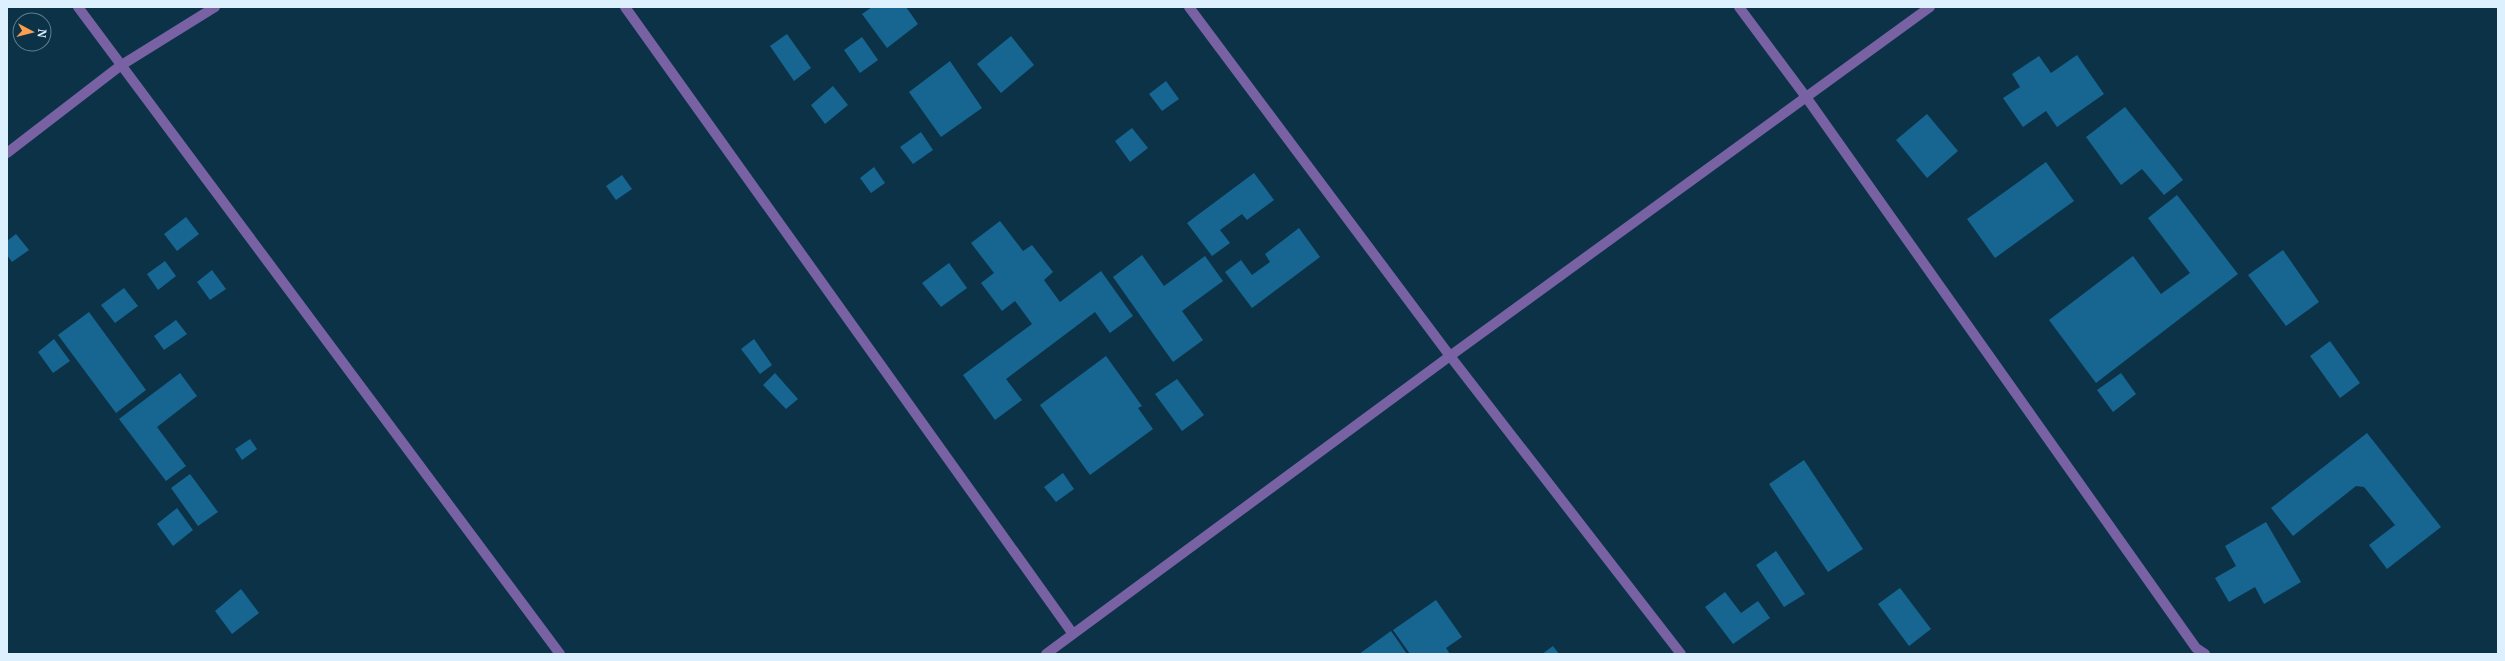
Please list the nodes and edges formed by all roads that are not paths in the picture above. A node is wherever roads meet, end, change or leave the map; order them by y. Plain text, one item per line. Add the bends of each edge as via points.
1 (78, 7) edge
2 (215, 7) edge
3 (625, 7) edge
4 (1189, 7) edge
5 (1739, 7) edge
6 (1930, 7) edge
7 (120, 66) junction
8 (1806, 97) junction
9 (7, 153) edge
10 (1450, 356) junction
11 (1073, 634) junction
12 (560, 654) edge
13 (1046, 654) edge
14 (1681, 654) edge
15 (2204, 654) edge

1 - 7 street
2 - 7 street
3 - 11 street
4 - 10 street
5 - 8 street
6 - 8 street
7 - 9 street
7 - 12 street
8 - 10 street
8 - 15 street via 2192,641
10 - 11 street
10 - 14 street
11 - 13 street

